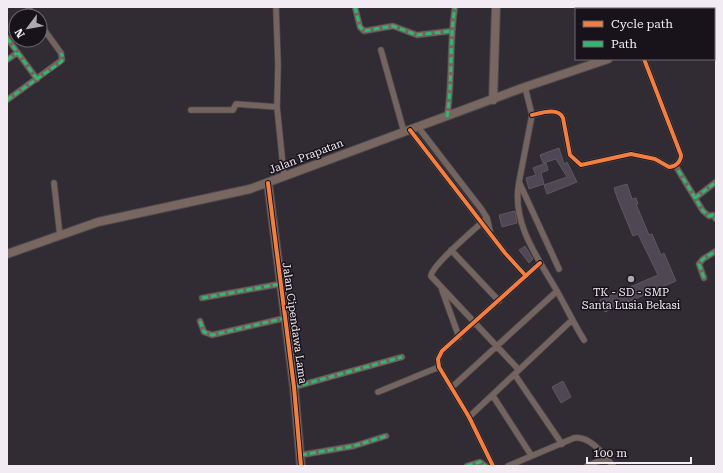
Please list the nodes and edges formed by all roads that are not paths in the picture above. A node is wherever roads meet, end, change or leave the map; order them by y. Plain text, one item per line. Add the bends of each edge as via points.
1 (276, 7) edge
2 (355, 7) edge
3 (455, 7) edge
4 (496, 7) edge
5 (452, 31) junction
6 (48, 36) edge
7 (7, 38) edge
8 (381, 50) dead end
9 (17, 53) junction
10 (7, 60) edge
11 (605, 60) edge
12 (644, 60) edge
13 (37, 79) junction
14 (525, 87) junction
15 (7, 100) edge
16 (492, 100) junction
17 (277, 107) junction
18 (191, 110) dead end
19 (532, 116) junction
20 (447, 117) junction
21 (418, 127) junction
22 (407, 131) junction
23 (675, 165) junction
24 (455, 174) junction
25 (284, 176) junction
26 (448, 179) junction
27 (519, 182) junction
28 (716, 182) edge
29 (54, 183) dead end
30 (268, 183) junction
31 (695, 198) junction
32 (715, 216) edge
33 (487, 218) junction
34 (482, 223) junction
35 (491, 234) junction
36 (60, 236) junction
37 (451, 250) junction
38 (716, 251) edge
39 (7, 254) edge
40 (540, 263) junction
41 (559, 269) dead end
42 (526, 276) junction
43 (704, 278) dead end
44 (280, 284) junction
45 (441, 287) junction
46 (557, 291) junction
47 (202, 298) dead end
48 (500, 301) junction
49 (285, 318) junction
50 (572, 320) junction
51 (200, 321) dead end
52 (475, 323) junction
53 (458, 337) junction
54 (584, 340) dead end
55 (497, 346) junction
56 (402, 357) dead end
57 (439, 367) junction
58 (517, 373) junction
59 (294, 387) junction
60 (451, 388) junction
61 (378, 392) dead end
62 (493, 396) junction
63 (469, 417) junction
64 (386, 436) dead end
65 (562, 444) junction
66 (301, 455) junction
67 (531, 455) junction
68 (606, 458) junction
69 (301, 466) edge
70 (467, 466) edge
71 (485, 466) edge
72 (494, 466) edge
73 (508, 466) edge
74 (587, 466) edge
75 (613, 466) edge

1 - 17 street
2 - 5 street via 360,27 364,31 393,26 417,35
3 - 5 street
4 - 16 main road
5 - 20 street
6 - 13 street via 63,58
7 - 9 street
8 - 22 street
9 - 10 street
9 - 13 street
11 - 14 main road, Jalan Prapatan
12 - 23 street via 682,155
13 - 15 street
14 - 16 main road, Jalan Prapatan
14 - 19 street
16 - 20 main road, Jalan Prapatan
17 - 18 street via 236,104 232,110
17 - 25 street
19 - 23 street via 556,112 561,114 570,155 581,165 631,154 654,159 666,167
19 - 27 street
20 - 21 main road, Jalan Prapatan
21 - 22 main road, Jalan Prapatan
21 - 24 street
22 - 25 main road, Jalan Prapatan
22 - 26 street
23 - 31 street
24 - 26 street
24 - 33 street
25 - 30 main road, Jalan Prapatan
26 - 34 street
27 - 40 street via 519,214 526,236
27 - 41 street
28 - 31 street
29 - 36 street
30 - 36 main road, Jalan Prapatan via 98,222
30 - 44 main road, Jalan Cipendawa Lama
31 - 32 street via 707,215
33 - 34 street
33 - 35 street
34 - 35 street
34 - 37 street
35 - 42 street
36 - 39 main road, Jalan Prapatan
37 - 45 street via 431,273 432,278
37 - 48 street
38 - 43 street via 700,262
40 - 42 street
40 - 46 street
42 - 48 street
44 - 47 street
44 - 49 main road, Jalan Cipendawa Lama
45 - 52 street
45 - 53 street
46 - 50 street
46 - 55 street
48 - 52 street
49 - 51 street via 212,334 204,332
49 - 59 main road, Jalan Cipendawa Lama
50 - 54 street
50 - 58 street
52 - 53 street
52 - 55 street
53 - 57 street via 440,354
55 - 58 street
55 - 60 street
56 - 59 street
57 - 60 street
57 - 61 street
58 - 62 street
58 - 65 street
59 - 66 main road, Jalan Cipendawa Lama
60 - 63 street
62 - 63 street
62 - 67 street
63 - 72 street
64 - 66 street via 354,446
65 - 67 street
65 - 68 street via 574,438 585,438
66 - 69 main road, Jalan Cipendawa Lama
67 - 73 street
68 - 74 street
68 - 75 street
70 - 71 street via 480,462

